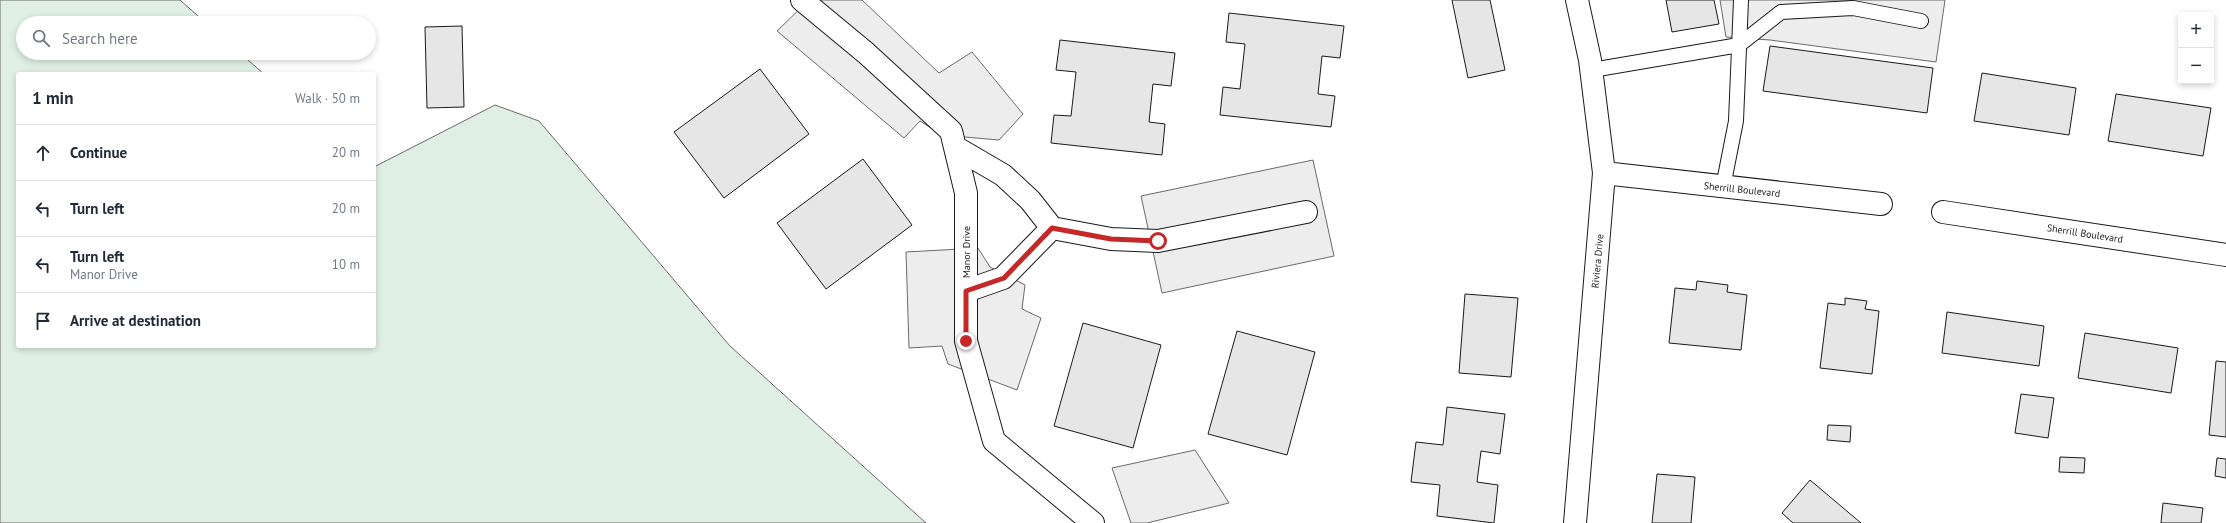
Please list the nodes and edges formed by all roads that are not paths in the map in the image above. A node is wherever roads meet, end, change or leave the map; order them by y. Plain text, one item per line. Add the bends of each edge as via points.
1 (802, 0) edge
2 (1577, 0) edge
3 (1741, 0) edge
4 (1921, 21) dead end
5 (1739, 45) junction
6 (1592, 70) junction
7 (955, 147) junction
8 (1604, 174) junction
9 (1724, 187) junction
10 (1881, 204) dead end
11 (1306, 212) dead end
12 (1943, 212) dead end
13 (1052, 228) junction
14 (2226, 255) edge
15 (966, 291) junction
16 (1093, 523) edge
17 (1575, 523) edge

1 - 7 street, Manor Drive via 866,53 951,131
2 - 6 street, Riviera Drive
3 - 5 lane
4 - 5 lane via 1853,8 1781,12
5 - 6 lane
5 - 9 lane via 1736,120
6 - 8 street, Riviera Drive
7 - 13 street via 1003,175 1030,200
7 - 15 street, Manor Drive via 966,192
8 - 9 street, Sherrill Boulevard
8 - 17 street, Riviera Drive
9 - 10 street, Sherrill Boulevard
11 - 13 street via 1158,241 1111,239
12 - 14 street, Sherrill Boulevard
13 - 15 street via 1004,278
15 - 16 street, Manor Drive via 966,341 994,441

